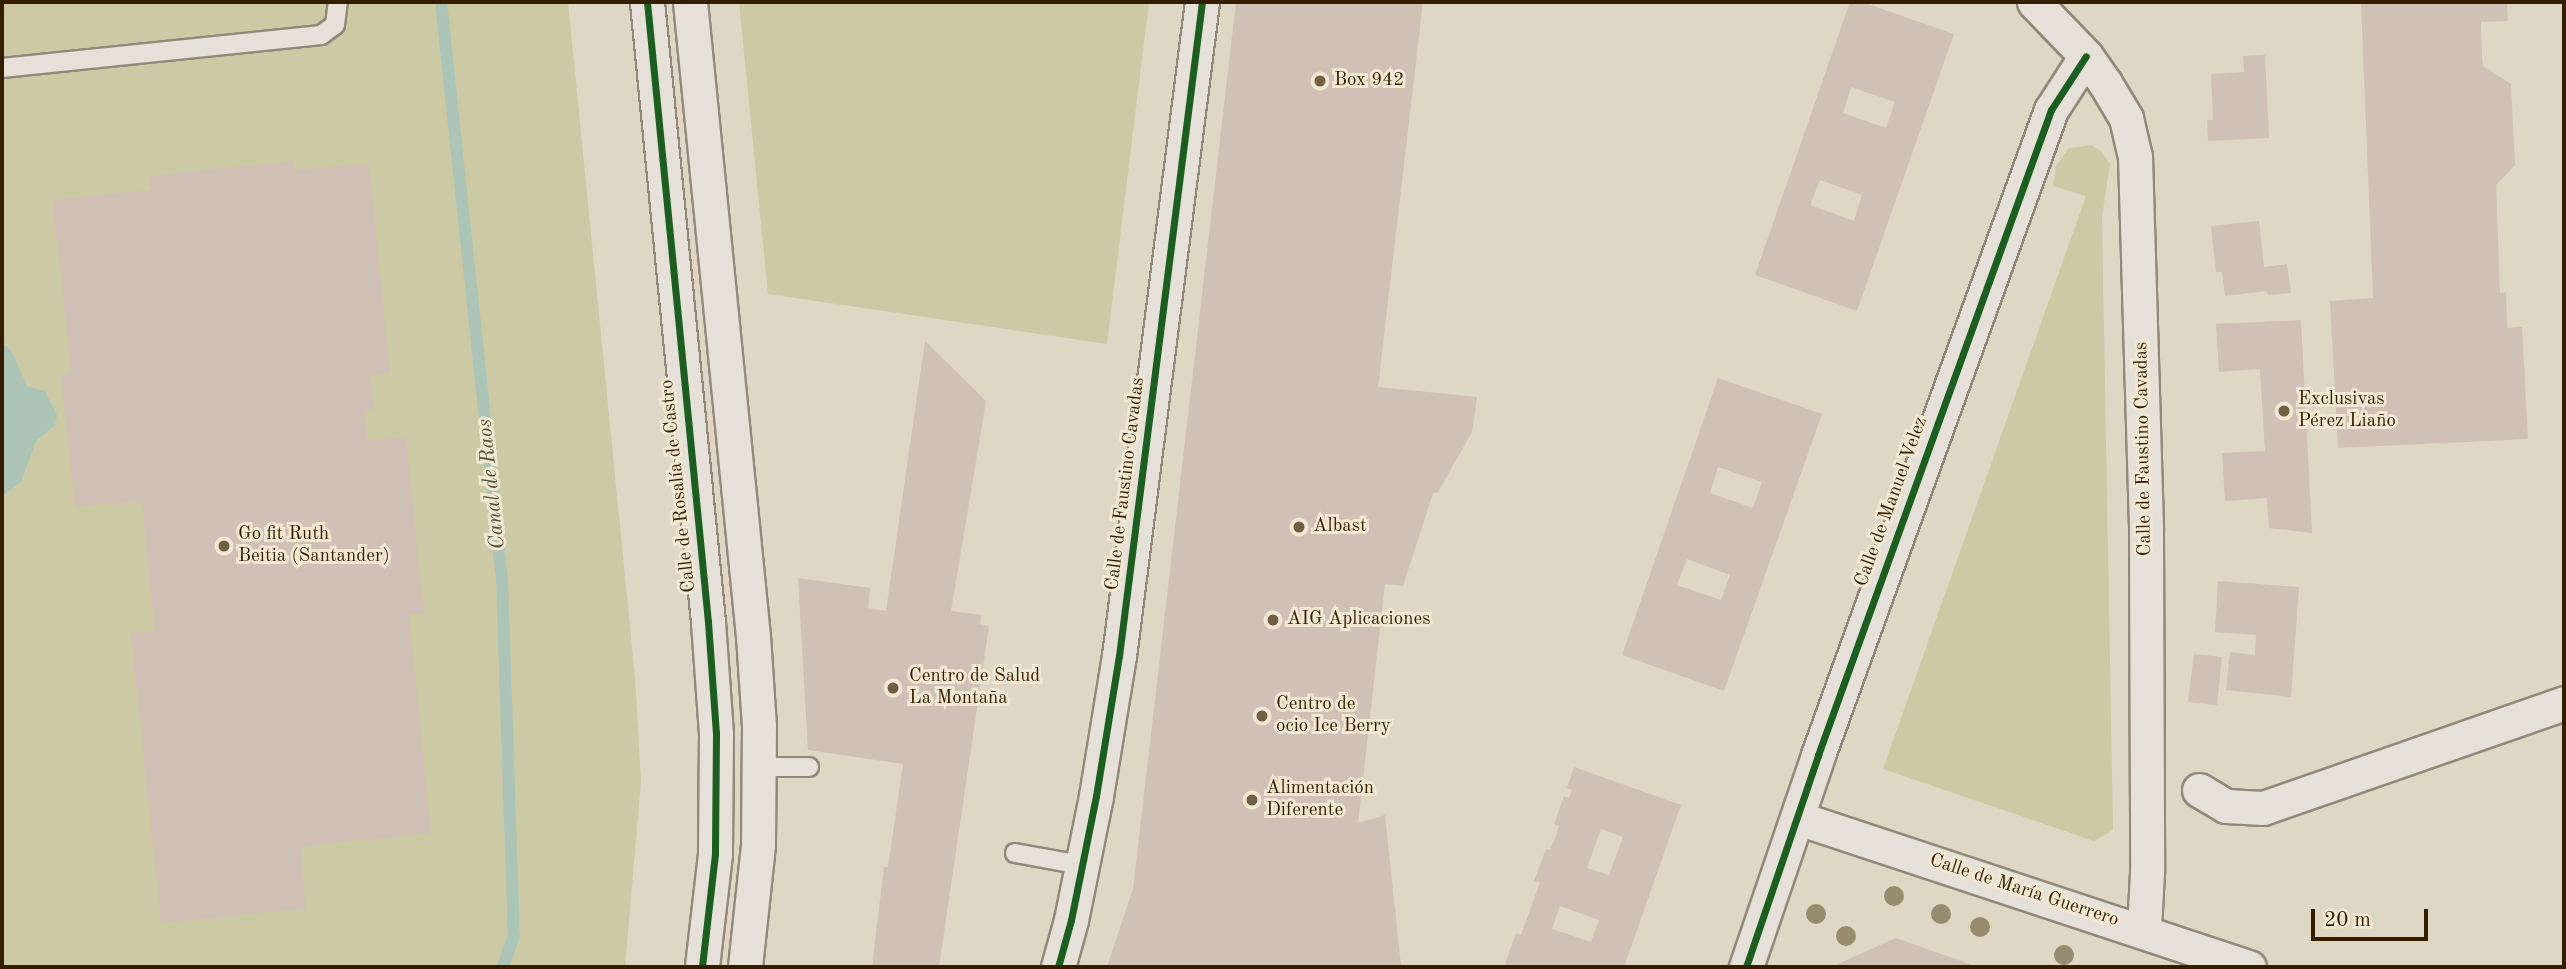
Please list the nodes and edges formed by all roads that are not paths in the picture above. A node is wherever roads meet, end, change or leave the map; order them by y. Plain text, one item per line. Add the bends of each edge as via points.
1 (338, 2) edge
2 (648, 2) edge
3 (690, 2) edge
4 (1202, 2) edge
5 (2034, 2) edge
6 (2086, 56) junction
7 (2, 68) edge
8 (2564, 702) edge
9 (759, 767) junction
10 (809, 767) dead end
11 (2199, 790) dead end
12 (1798, 818) junction
13 (1015, 853) dead end
14 (1082, 865) junction
15 (2144, 930) junction
16 (702, 967) edge
17 (745, 967) edge
18 (1058, 967) edge
19 (1746, 967) edge
20 (2249, 967) edge

1 - 7 lane via 335,25 321,35
2 - 16 street, Calle de Rosalía de Castro via 716,734 715,854
3 - 9 street via 753,636
4 - 14 street, Calle de Faustino Cavadas via 1119,656
5 - 6 street, Calle de Faustino Cavadas
6 - 12 street, Calle de Manuel Velez via 2051,110
6 - 15 street, Calle de Faustino Cavadas via 2126,118 2135,156 2146,545
8 - 11 street via 2263,807 2226,806
9 - 10 lane
9 - 17 street via 756,873
12 - 15 street, Calle de María Guerrero
12 - 19 street, Calle de Manuel Velez
13 - 14 lane
14 - 18 street, Calle de Faustino Cavadas
15 - 20 street, Calle de María Guerrero

